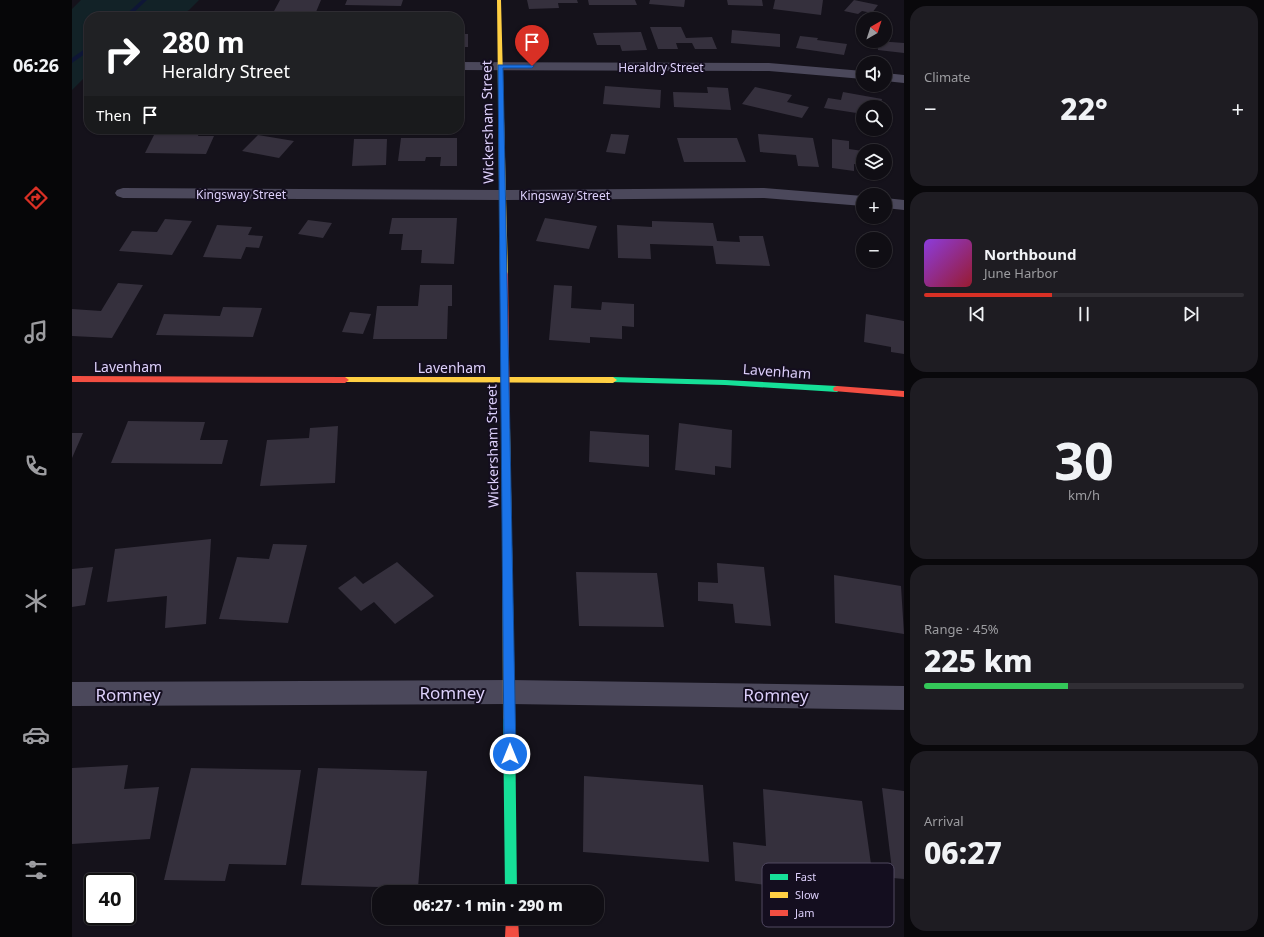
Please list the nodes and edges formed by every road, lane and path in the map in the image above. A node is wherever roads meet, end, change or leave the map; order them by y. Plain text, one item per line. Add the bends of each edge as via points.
1 (499, 0) edge
2 (464, 66) edge
3 (500, 66) junction
4 (856, 74) edge
5 (892, 78) edge
6 (904, 79) edge
7 (123, 194) dead end
8 (501, 195) junction
9 (856, 200) edge
10 (892, 204) edge
11 (904, 205) edge
12 (72, 380) edge
13 (506, 382) junction
14 (904, 394) edge
15 (510, 692) junction
16 (72, 694) edge
17 (904, 698) edge
18 (511, 885) edge
19 (512, 925) edge
20 (512, 937) edge

1 - 3 street, Wickersham Street
2 - 3 street, Heraldry Street
3 - 4 street, Heraldry Street via 763,67
3 - 8 street, Wickersham Street
5 - 6 street
7 - 8 street, Kingsway Street
8 - 9 street, Kingsway Street via 764,193
8 - 13 street, Wickersham Street
10 - 11 street
12 - 13 street, Lavenham
13 - 14 street, Lavenham via 684,380
13 - 15 street, Wickersham Street
15 - 16 street, Romney
15 - 17 street, Romney
15 - 18 street, Wickersham Street
19 - 20 street

